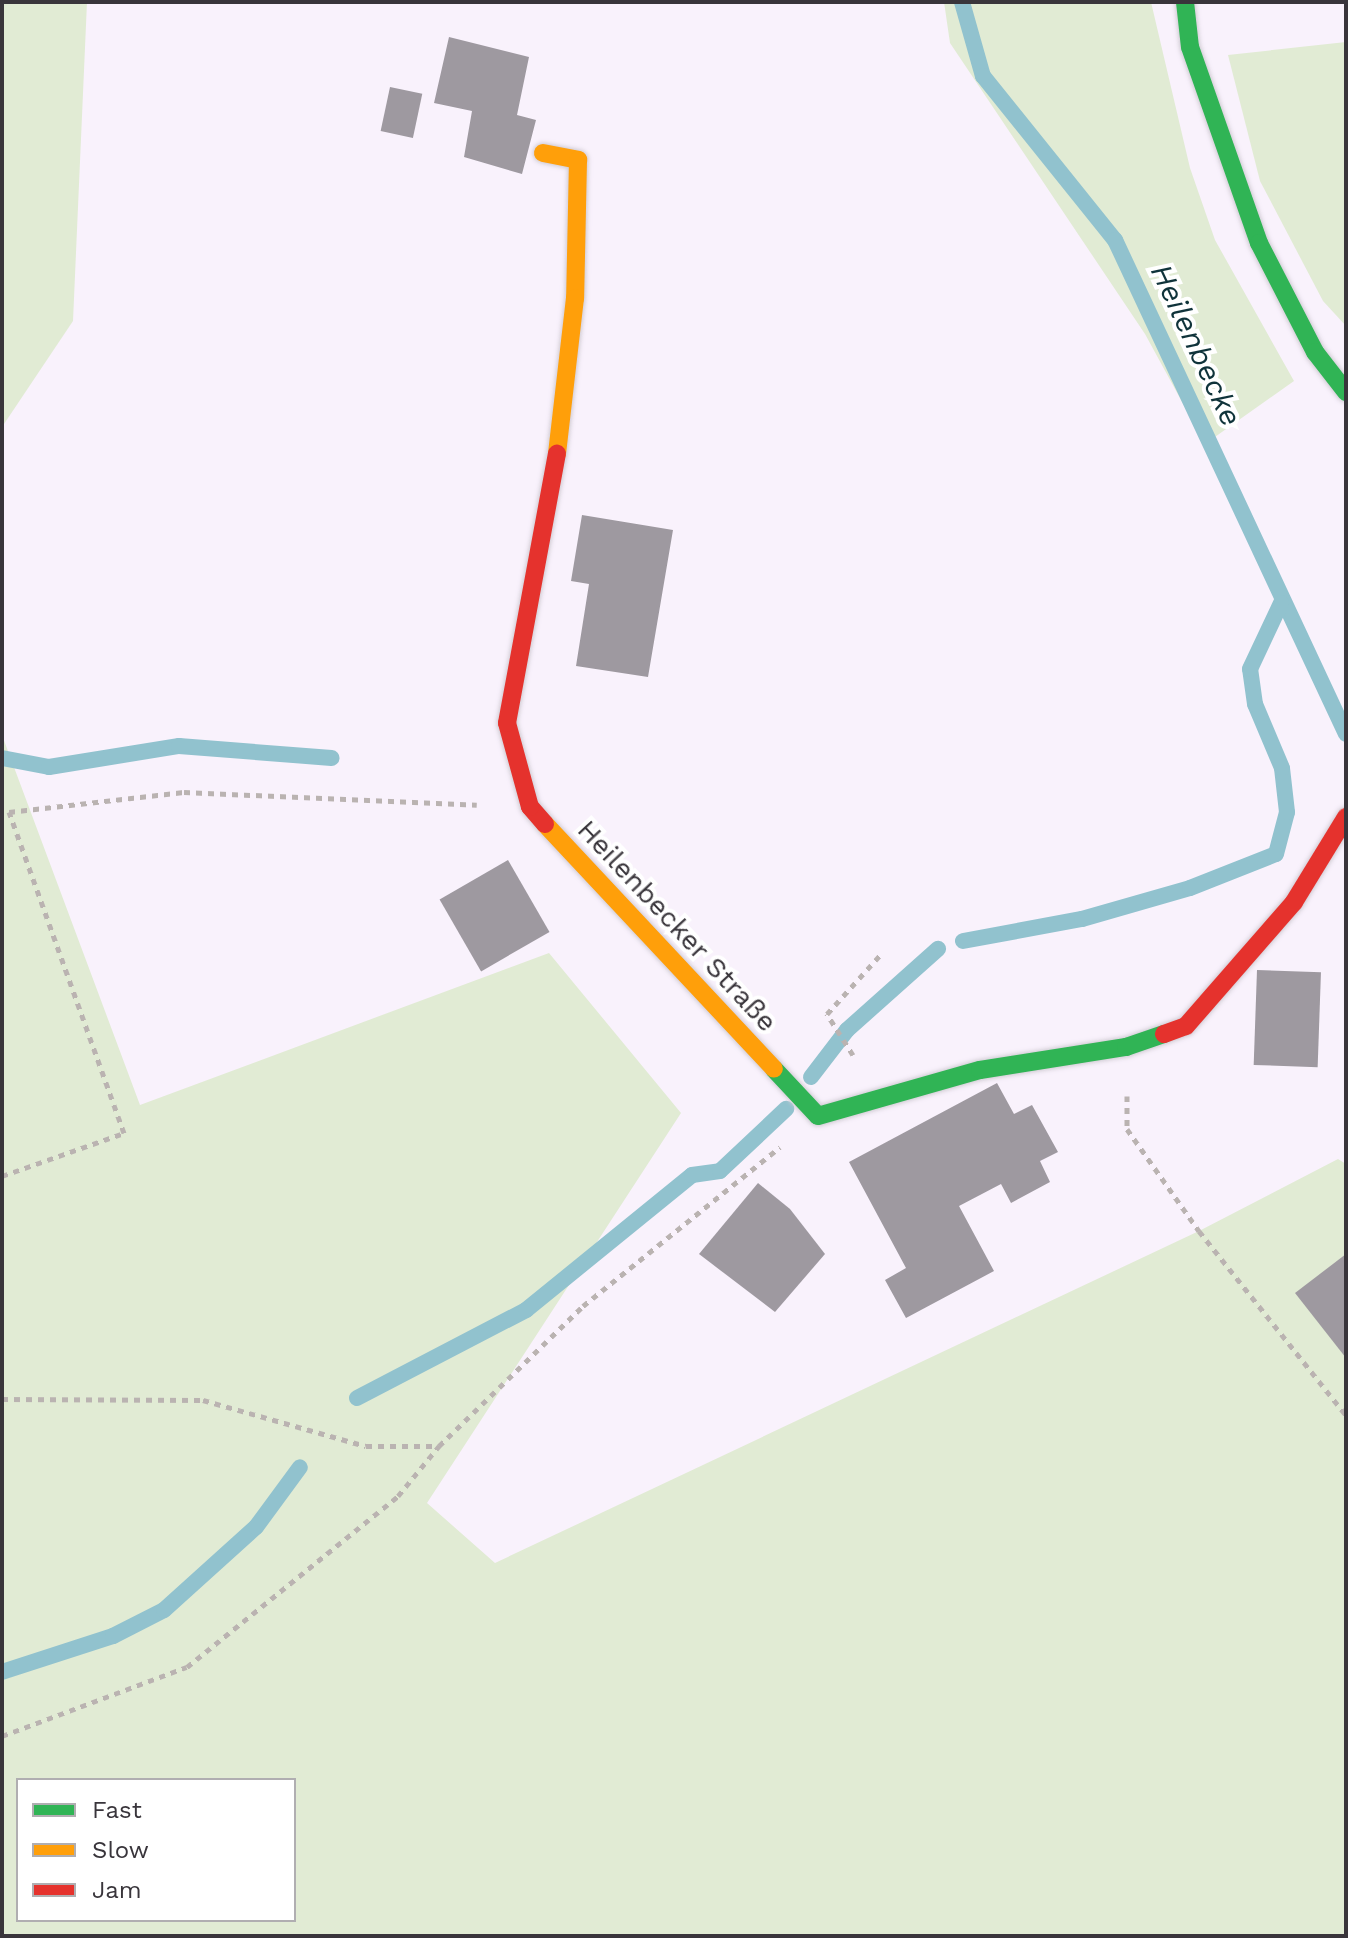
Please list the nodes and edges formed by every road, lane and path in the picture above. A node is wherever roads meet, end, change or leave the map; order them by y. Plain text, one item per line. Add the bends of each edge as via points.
1 (1185, 2) edge
2 (543, 153) dead end
3 (1346, 392) edge
4 (530, 807) junction
5 (1346, 817) edge
6 (882, 953) dead end
7 (848, 1046) dead end
8 (1126, 1047) junction
9 (818, 1116) junction
10 (2, 1176) edge
11 (2, 1399) edge
12 (1346, 1415) edge
13 (439, 1446) junction
14 (2, 1736) edge

1 - 3 street via 1190,47 1259,243 1315,352
2 - 4 street, Heilenbecker Straße via 578,160 575,298 555,468 507,723
4 - 9 street, Heilenbecker Straße
4 - 10 path via 184,792 9,812 124,1133
5 - 8 street via 1294,902 1186,1026
6 - 7 path via 827,1014
8 - 9 street via 980,1070
8 - 12 path via 1127,1129 1199,1231
9 - 13 path via 583,1306
11 - 13 path via 203,1400 366,1446
13 - 14 path via 398,1496 187,1667

